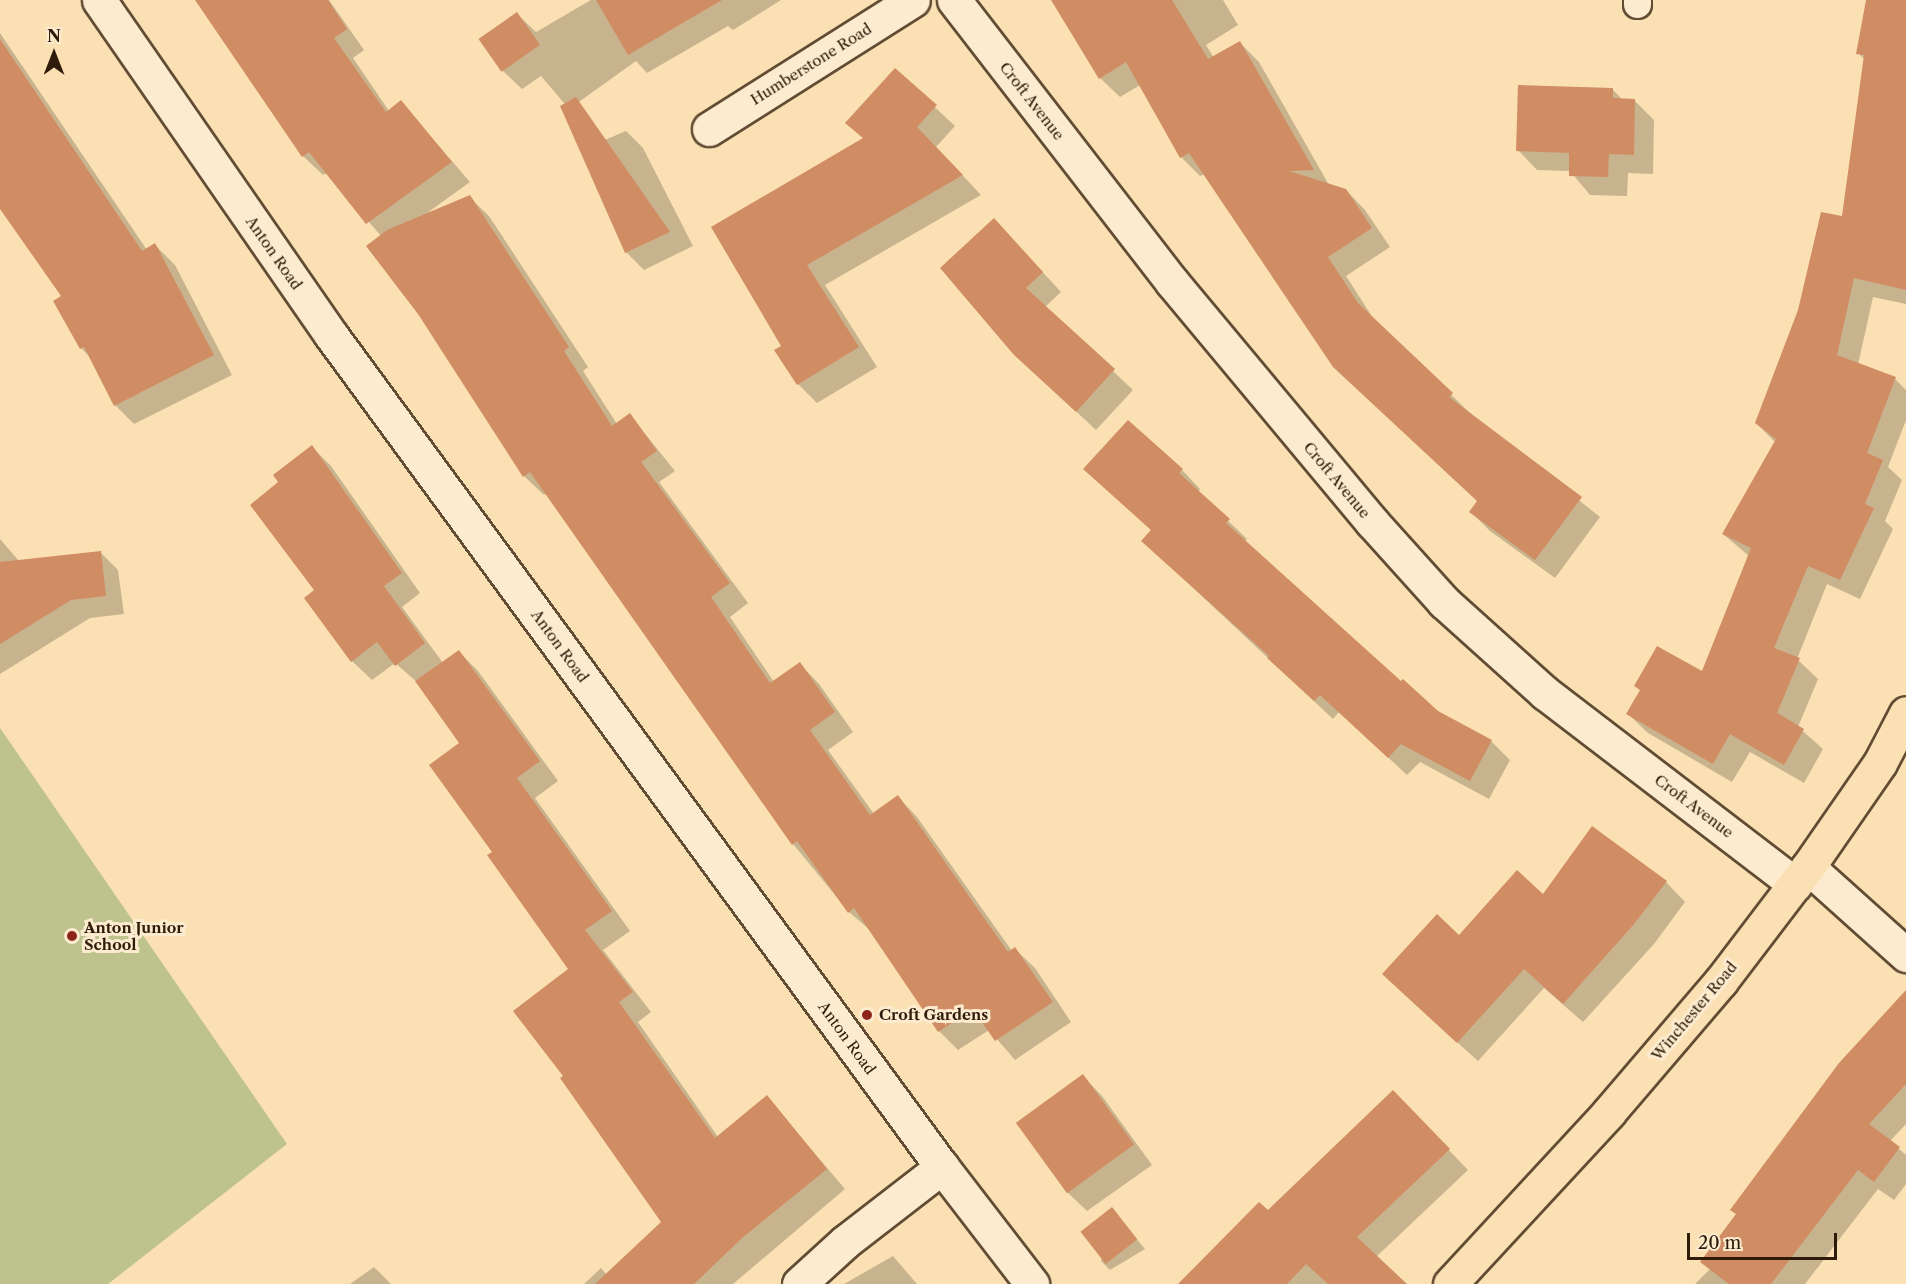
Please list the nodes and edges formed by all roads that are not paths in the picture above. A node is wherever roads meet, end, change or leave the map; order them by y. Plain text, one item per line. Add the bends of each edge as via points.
1 (99, 0) edge
2 (913, 0) edge
3 (954, 0) edge
4 (710, 129) dead end
5 (1906, 713) edge
6 (1802, 875) junction
7 (1906, 956) edge
8 (942, 1167) junction
9 (799, 1284) edge
10 (1032, 1284) edge
11 (1450, 1284) edge

1 - 8 street, Anton Road via 331,335
2 - 4 street, Humberstone Road
3 - 6 street, Croft Avenue via 1172,282 1372,522 1444,602 1545,693
5 - 6 main road, Winchester Road via 1880,763
6 - 7 street, Croft Avenue
6 - 11 main road, Winchester Road via 1720,981 1609,1112
8 - 9 street via 845,1242
8 - 10 street, Anton Road

